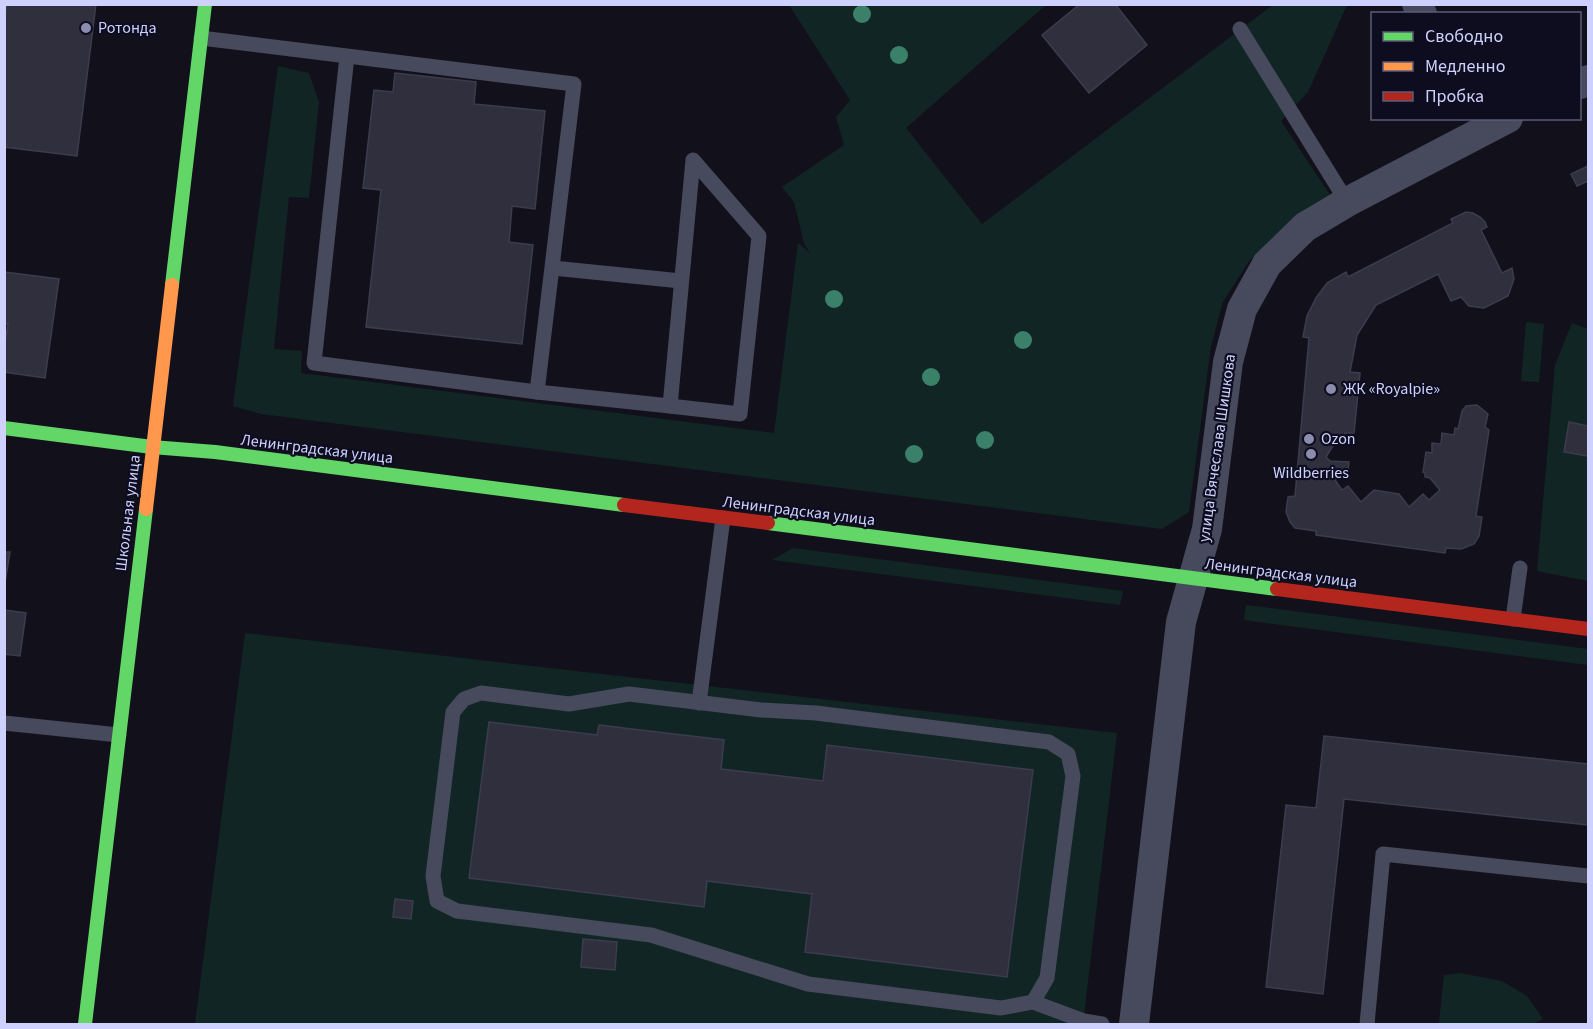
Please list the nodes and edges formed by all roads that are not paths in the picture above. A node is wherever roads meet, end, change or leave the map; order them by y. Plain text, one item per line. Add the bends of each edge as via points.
1 (205, 4) edge
2 (1240, 29) dead end
3 (201, 38) junction
4 (347, 56) junction
5 (1500, 120) edge
6 (1474, 126) edge
7 (1347, 202) junction
8 (554, 268) junction
9 (681, 280) junction
10 (537, 392) junction
11 (670, 406) junction
12 (4, 428) edge
13 (152, 447) junction
14 (723, 518) junction
15 (1520, 568) dead end
16 (1195, 579) junction
17 (1514, 619) junction
18 (1588, 629) edge
19 (699, 702) junction
20 (4, 723) edge
21 (119, 735) junction
22 (1588, 876) edge
23 (1033, 1002) junction
24 (85, 1024) edge
25 (1102, 1024) edge
26 (1134, 1024) edge
27 (1367, 1024) edge

1 - 3 street, Школьная улица
2 - 7 lane
3 - 4 lane
3 - 13 street, Школьная улица
4 - 8 lane via 574,84
4 - 10 lane via 314,363
5 - 6 street, улица Вячеслава Шишкова
6 - 7 street, улица Вячеслава Шишкова
7 - 16 street, улица Вячеслава Шишкова via 1305,227 1267,264 1242,309 1228,362 1208,522
8 - 9 lane
8 - 10 lane
9 - 11 lane
9 - 11 lane via 693,160 759,236 740,414
10 - 11 lane
12 - 13 street, Ленинградская улица
13 - 14 street, Ленинградская улица
13 - 21 street, Школьная улица
14 - 16 street, Ленинградская улица
14 - 19 lane
15 - 17 lane
16 - 17 street, Ленинградская улица
16 - 26 street, улица Вячеслава Шишкова via 1181,622
17 - 18 street, Ленинградская улица
19 - 23 lane via 1049,742 1068,754 1073,776 1047,978
19 - 23 lane via 629,694 569,704 481,693 464,699 453,712 433,876 437,901 457,911 651,935 808,984 1001,1008
20 - 21 lane
21 - 24 street, Школьная улица
22 - 27 lane via 1383,854
23 - 25 lane

